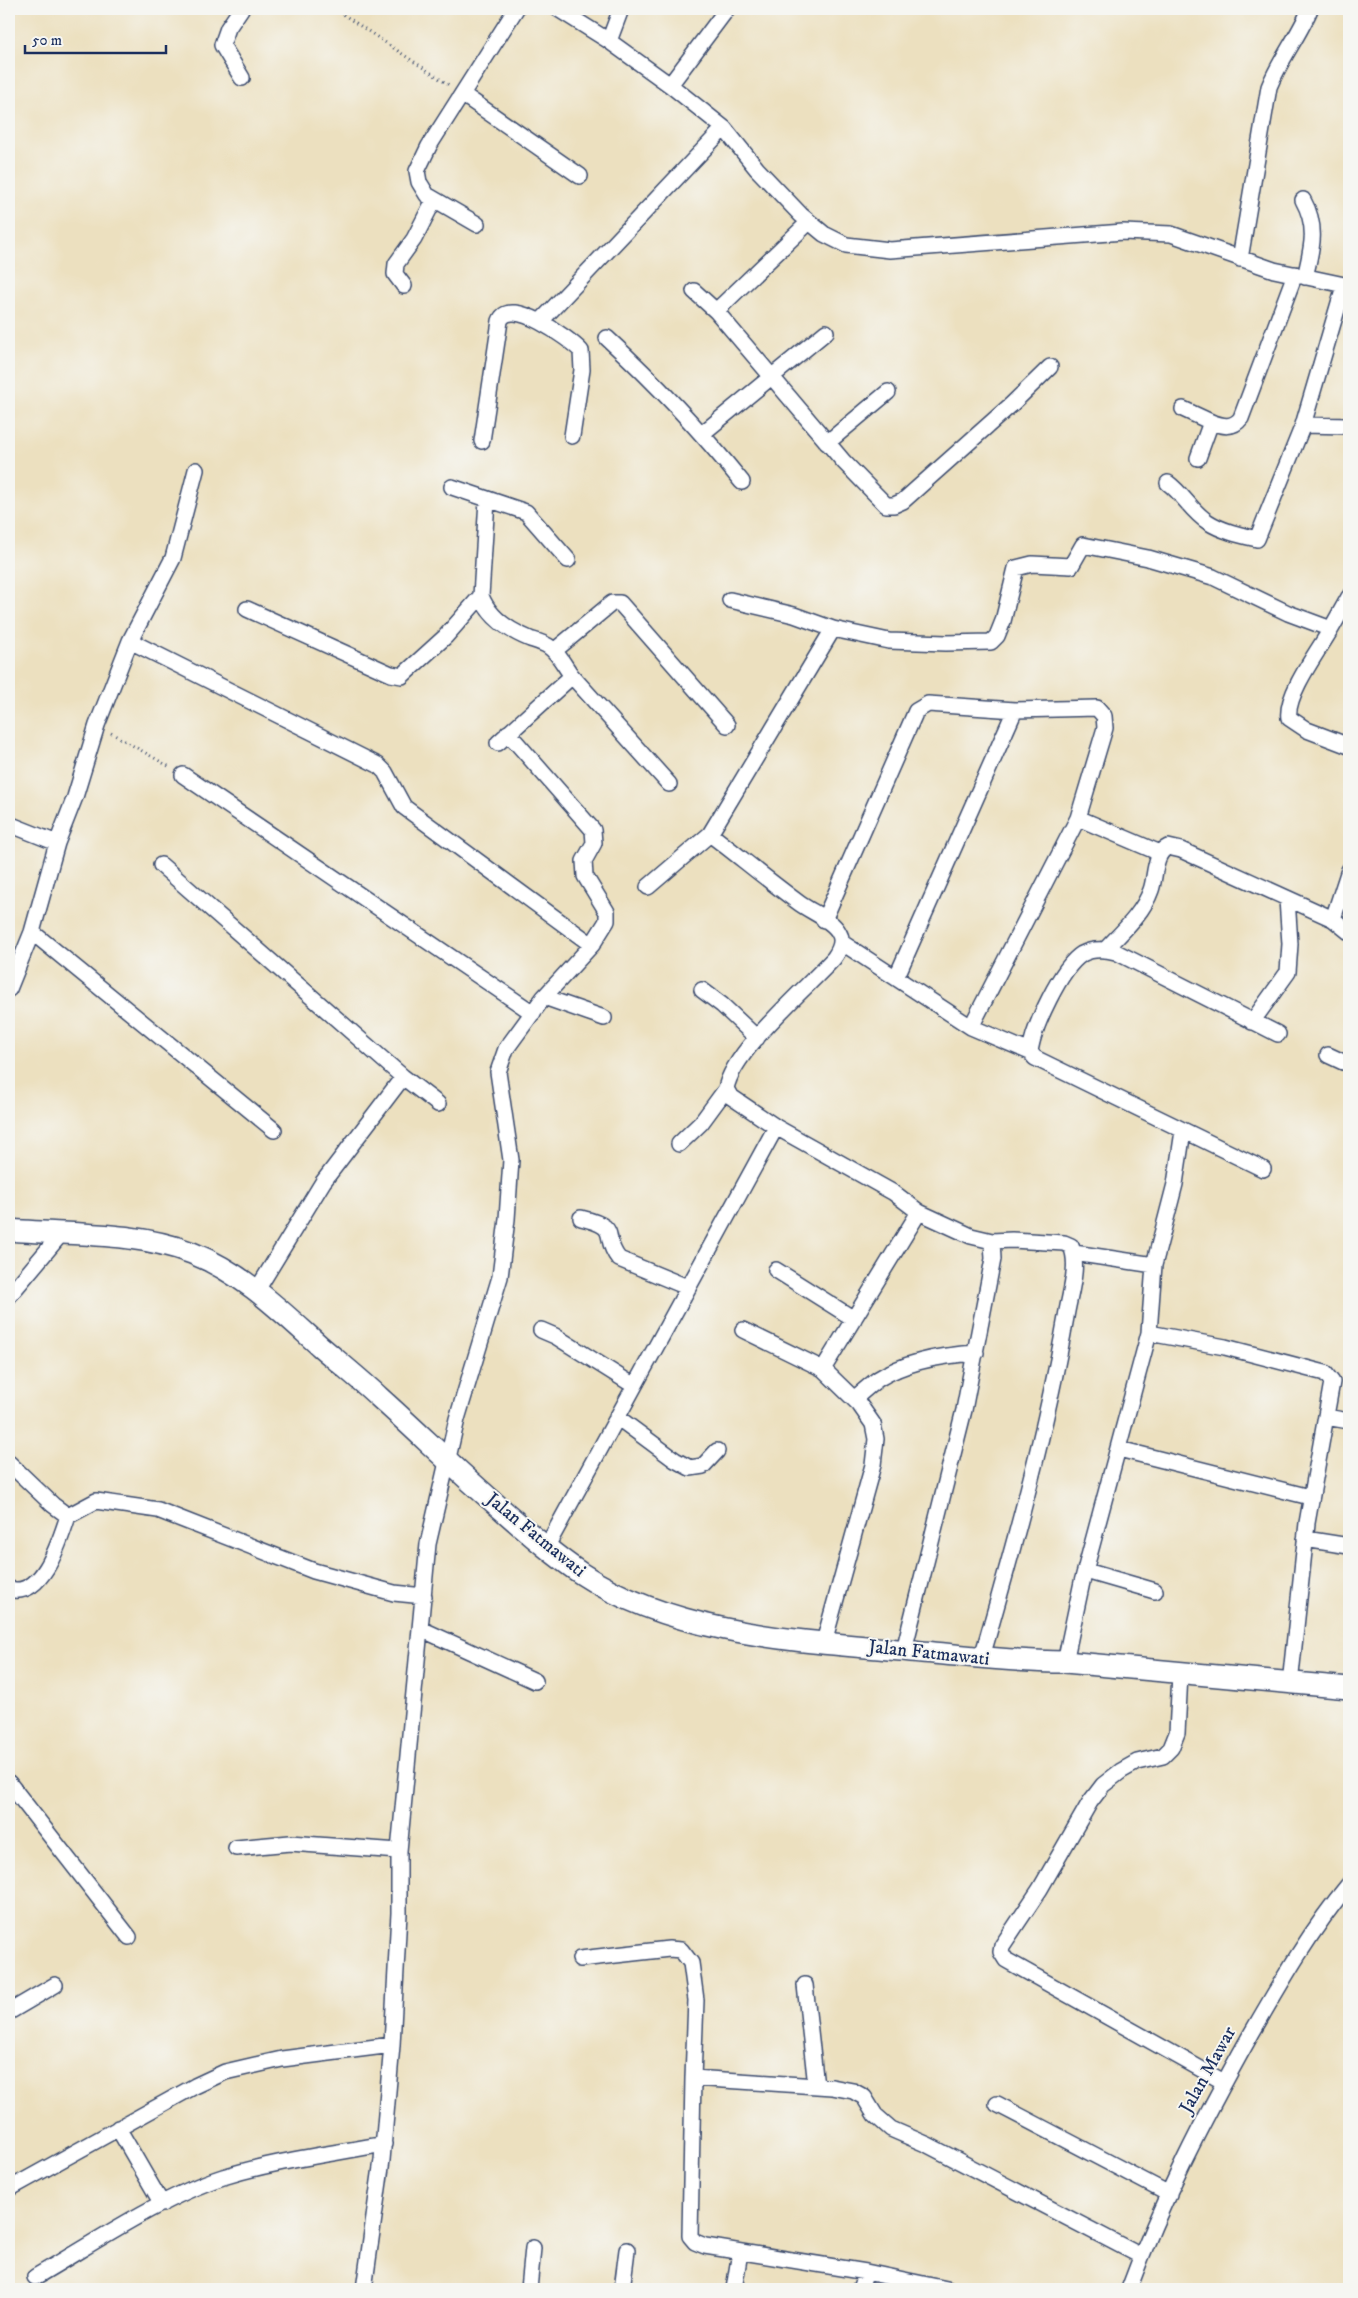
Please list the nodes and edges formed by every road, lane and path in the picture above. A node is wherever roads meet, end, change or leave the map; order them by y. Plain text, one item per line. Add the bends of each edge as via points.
1 (241, 9) edge
2 (335, 9) edge
3 (516, 9) edge
4 (558, 9) edge
5 (622, 9) edge
6 (727, 9) edge
7 (1310, 9) edge
8 (609, 41) junction
9 (242, 78) dead end
10 (670, 85) junction
11 (462, 94) junction
12 (724, 128) junction
13 (580, 176) dead end
14 (434, 200) junction
15 (1303, 200) dead end
16 (809, 222) junction
17 (477, 224) dead end
18 (1240, 259) junction
19 (1300, 276) junction
20 (404, 286) dead end
21 (1347, 286) edge
22 (694, 291) dead end
23 (716, 311) junction
24 (540, 322) junction
25 (826, 332) dead end
26 (607, 338) dead end
27 (1050, 367) dead end
28 (770, 376) junction
29 (888, 392) dead end
30 (1183, 409) dead end
31 (1211, 422) junction
32 (1303, 425) junction
33 (1349, 426) edge
34 (703, 433) junction
35 (572, 436) dead end
36 (482, 441) dead end
37 (828, 443) junction
38 (1198, 458) dead end
39 (196, 470) dead end
40 (742, 482) dead end
41 (1168, 483) dead end
42 (452, 488) dead end
43 (487, 500) junction
44 (568, 560) dead end
45 (481, 596) junction
46 (1349, 597) edge
47 (730, 600) dead end
48 (247, 609) dead end
49 (833, 629) junction
50 (1331, 629) junction
51 (130, 640) junction
52 (554, 651) junction
53 (572, 676) junction
54 (1015, 710) junction
55 (97, 725) junction
56 (727, 725) dead end
57 (1349, 746) edge
58 (183, 775) joint
59 (669, 784) dead end
60 (1078, 818) junction
61 (9, 824) edge
62 (710, 834) junction
63 (57, 843) junction
64 (1160, 853) junction
65 (161, 865) dead end
66 (1349, 870) edge
67 (648, 887) dead end
68 (1287, 898) junction
69 (824, 920) junction
70 (1333, 920) junction
71 (32, 932) junction
72 (1349, 932) edge
73 (841, 942) junction
74 (592, 945) junction
75 (1106, 949) junction
76 (896, 978) junction
77 (9, 989) edge
78 (702, 990) dead end
79 (544, 997) junction
80 (532, 1013) junction
81 (604, 1018) dead end
82 (1252, 1022) junction
83 (971, 1027) junction
84 (1278, 1034) dead end
85 (757, 1038) junction
86 (1030, 1052) junction
87 (1328, 1055) dead end
88 (1349, 1062) edge
89 (403, 1077) junction
90 (726, 1089) junction
91 (438, 1104) dead end
92 (776, 1127) junction
93 (274, 1130) dead end
94 (1183, 1131) junction
95 (679, 1144) dead end
96 (1263, 1169) dead end
97 (919, 1212) junction
98 (581, 1218) dead end
99 (9, 1230) edge
100 (61, 1234) junction
101 (992, 1241) junction
102 (1074, 1253) junction
103 (1154, 1265) junction
104 (776, 1270) dead end
105 (687, 1287) junction
106 (257, 1290) junction
107 (9, 1296) edge
108 (854, 1319) junction
109 (541, 1330) dead end
110 (743, 1330) dead end
111 (1149, 1333) junction
112 (976, 1353) junction
113 (823, 1369) junction
114 (633, 1385) junction
115 (854, 1399) junction
116 (617, 1417) junction
117 (1326, 1417) junction
118 (1349, 1421) edge
119 (1119, 1449) junction
120 (717, 1451) dead end
121 (446, 1460) junction
122 (9, 1463) edge
123 (1310, 1497) junction
124 (68, 1516) junction
125 (1305, 1539) junction
126 (1349, 1546) edge
127 (546, 1548) junction
128 (1086, 1571) junction
129 (9, 1589) edge
130 (1155, 1591) dead end
131 (424, 1596) junction
132 (421, 1629) junction
133 (824, 1642) junction
134 (904, 1650) junction
135 (982, 1657) junction
136 (1065, 1662) junction
137 (1180, 1674) junction
138 (535, 1681) dead end
139 (1290, 1684) junction
140 (1349, 1688) edge
141 (9, 1783) edge
142 (236, 1848) dead end
143 (400, 1851) junction
144 (1346, 1893) edge
145 (129, 1937) dead end
146 (580, 1959) dead end
147 (55, 1985) dead end
148 (805, 1985) dead end
149 (9, 2012) edge
150 (392, 2045) junction
151 (692, 2078) junction
152 (1224, 2082) junction
153 (816, 2086) junction
154 (997, 2104) dead end
155 (118, 2128) junction
156 (384, 2144) junction
157 (9, 2189) edge
158 (1169, 2194) junction
159 (162, 2204) junction
160 (533, 2248) dead end
161 (627, 2250) dead end
162 (740, 2252) junction
163 (1141, 2256) junction
164 (866, 2272) junction
165 (35, 2277) dead end
166 (364, 2289) edge
167 (528, 2289) edge
168 (622, 2289) edge
169 (734, 2289) edge
170 (860, 2289) edge
171 (947, 2289) edge
172 (1129, 2289) edge

1 - 9 street via 222,44
2 - 11 path
3 - 11 street
4 - 8 street
5 - 8 street
6 - 10 street
7 - 18 street via 1269,87
8 - 10 street
10 - 12 street
11 - 13 street
11 - 14 street via 416,171 421,188
12 - 16 street via 757,169
12 - 24 street
14 - 17 street
14 - 20 street via 414,239 396,264 395,274
15 - 19 street via 1311,214 1312,249
16 - 18 street via 846,245 874,249 946,247 1123,232 1171,234
16 - 23 street
18 - 19 street
19 - 21 street
19 - 31 street via 1241,418 1230,426
21 - 32 street
22 - 23 street
23 - 28 street
24 - 35 street via 581,351 582,370
24 - 36 street via 519,313 508,312 502,317
25 - 28 street
26 - 34 street
27 - 37 street via 903,501 894,505 886,505 877,498
28 - 34 street
28 - 37 street
29 - 37 street
30 - 31 street
31 - 38 street
32 - 33 street
32 - 41 street via 1256,539 1207,522
34 - 40 street
39 - 51 street via 173,558
42 - 43 street
43 - 44 street via 526,512
43 - 45 street
45 - 48 street via 445,637 402,676 391,674
45 - 52 street via 490,613 507,626
46 - 50 street
47 - 49 street via 794,614
49 - 50 street via 889,641 991,642 997,636 1016,568 1032,564 1071,566 1083,545 1148,558 1213,577
49 - 62 street
50 - 57 street via 1294,694 1289,718 1307,730
51 - 55 street
51 - 74 street via 378,765 404,807
52 - 53 street
52 - 56 street via 616,601
53 - 59 street
53 - 74 street via 503,738 593,830 594,843 584,861 585,876 607,912 607,921
54 - 60 street via 1097,708 1104,716 1105,728
54 - 69 street via 928,704 916,711
54 - 76 street
55 - 58 path
55 - 63 street via 76,797
58 - 80 street
60 - 64 street
60 - 83 street
61 - 63 street
62 - 67 street
62 - 69 street
63 - 71 street
64 - 68 street via 1168,847 1181,850
64 - 75 street via 1152,888 1142,910
65 - 89 street
66 - 70 street
68 - 70 street
68 - 82 street via 1288,972
69 - 73 street via 840,934
70 - 72 street
71 - 77 street
71 - 93 street
73 - 76 street
73 - 85 street via 840,951 834,958
74 - 79 street
75 - 82 street
75 - 86 street via 1083,954 1073,962 1051,995 1031,1039
76 - 83 street
78 - 85 street
79 - 80 street
79 - 81 street
80 - 121 street via 506,1050 498,1072 511,1160 508,1219 501,1267
82 - 84 street
83 - 86 street
85 - 90 street via 733,1070
86 - 94 street via 1035,1058
87 - 88 street
89 - 91 street
89 - 106 street via 323,1182
90 - 92 street via 735,1101
90 - 95 street via 701,1123
92 - 97 street via 894,1193
92 - 105 street
94 - 96 street
94 - 103 street via 1175,1184
97 - 101 street via 971,1236
97 - 108 street
98 - 105 street via 604,1225 609,1230 614,1253 619,1259
99 - 100 street, Jalan Fatmawati
100 - 106 street, Jalan Fatmawati via 133,1238 190,1252 224,1268
100 - 107 street
101 - 102 street via 1064,1243 1071,1246
101 - 112 street via 993,1258
102 - 103 street
102 - 135 street via 1062,1339 1027,1498
103 - 111 street
104 - 108 street
105 - 114 street
106 - 121 street, Jalan Fatmawati via 381,1398
108 - 113 street
109 - 114 street
110 - 113 street
111 - 117 street via 1325,1373 1332,1382
111 - 119 street
112 - 115 street via 907,1366 878,1379
112 - 134 street
113 - 115 street
114 - 116 street
115 - 133 street via 873,1424 876,1439 873,1465
116 - 120 street via 690,1468 703,1466
116 - 127 street
117 - 118 street
117 - 123 street
119 - 123 street
119 - 128 street
121 - 127 street, Jalan Fatmawati
121 - 131 street via 428,1544
122 - 124 street
123 - 125 street
124 - 129 street via 59,1542 33,1586 24,1590
124 - 131 street via 96,1501 158,1510 314,1571 394,1592
125 - 126 street
125 - 139 street
127 - 133 street, Jalan Fatmawati via 584,1575 625,1597 679,1617 743,1633
128 - 130 street
128 - 136 street
131 - 132 street
132 - 138 street
132 - 143 street
133 - 134 street, Jalan Fatmawati
134 - 135 street, Jalan Fatmawati
135 - 136 street, Jalan Fatmawati via 1021,1662
136 - 137 street, Jalan Fatmawati
137 - 139 street, Jalan Fatmawati
137 - 152 street via 1176,1733 1171,1748 1163,1756 1137,1762 1103,1785 1001,1952 1006,1960
139 - 140 street, Jalan Fatmawati
141 - 145 street
142 - 143 street via 290,1843
143 - 150 street
144 - 152 street, Jalan Mawar via 1287,1970
146 - 151 street via 669,1949 680,1950 687,1956 691,1963 696,2000
147 - 149 street
148 - 153 street
150 - 155 street via 282,2059 225,2072
150 - 156 street
151 - 153 street
151 - 162 street via 690,2236 705,2246
152 - 158 street, Jalan Mawar
153 - 163 street via 853,2091 864,2097 875,2115 891,2129 937,2149
154 - 158 street
155 - 157 street
155 - 159 street
156 - 159 street via 280,2163 222,2178
156 - 166 street
158 - 163 street, Jalan Mawar
159 - 165 street
160 - 167 street
161 - 168 street
162 - 164 street
162 - 169 street
163 - 172 street, Jalan Mawar
164 - 170 street
164 - 171 street

